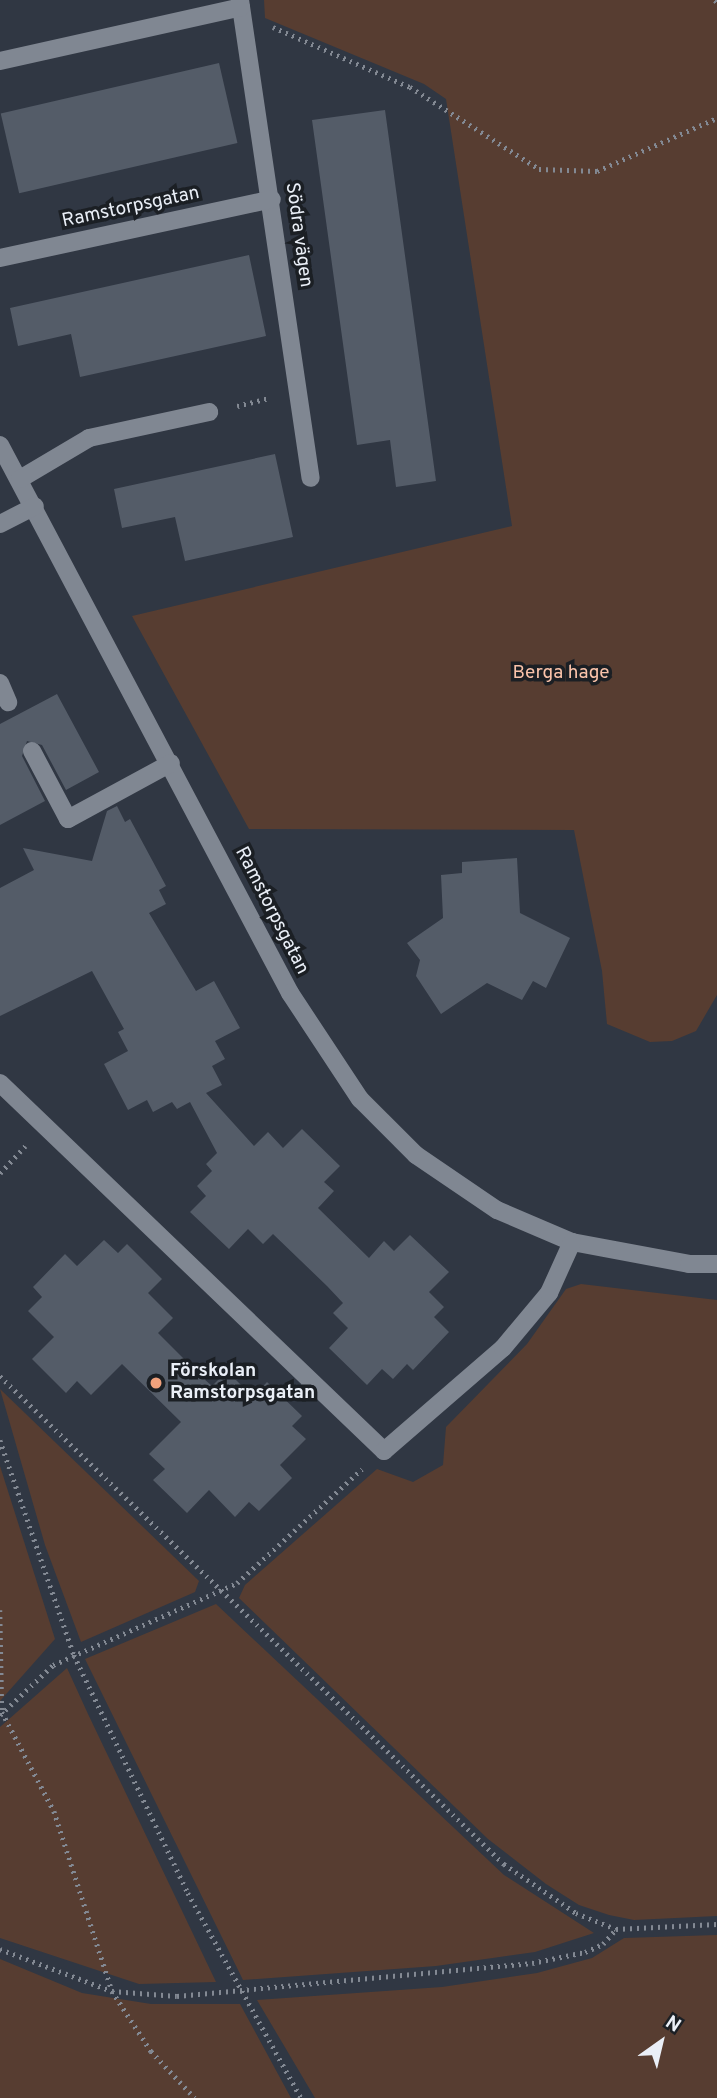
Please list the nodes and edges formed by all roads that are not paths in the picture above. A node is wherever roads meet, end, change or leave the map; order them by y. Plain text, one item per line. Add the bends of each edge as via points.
1 (240, 4) edge
2 (0, 61) edge
3 (272, 199) junction
4 (0, 258) edge
5 (209, 412) road end
6 (0, 445) edge
7 (311, 478) dead end
8 (20, 479) junction
9 (35, 506) junction
10 (0, 524) edge
11 (0, 683) edge
12 (8, 702) dead end
13 (32, 751) dead end
14 (171, 762) junction
15 (0, 1083) edge
16 (572, 1241) junction
17 (717, 1264) edge

1 - 2 street
1 - 3 street, Södra vägen
3 - 4 street, Ramstorpsgatan
3 - 7 street, Södra vägen
5 - 8 street via 89,438
6 - 8 street, Ramstorpsgatan
8 - 9 street, Ramstorpsgatan
9 - 10 street
9 - 14 street, Ramstorpsgatan
11 - 12 street
13 - 14 street via 68,819
14 - 16 street, Ramstorpsgatan via 289,993 360,1099 416,1155 467,1192
15 - 16 street via 384,1451 503,1348 549,1293
16 - 17 street, Ramstorpsgatan via 689,1264

